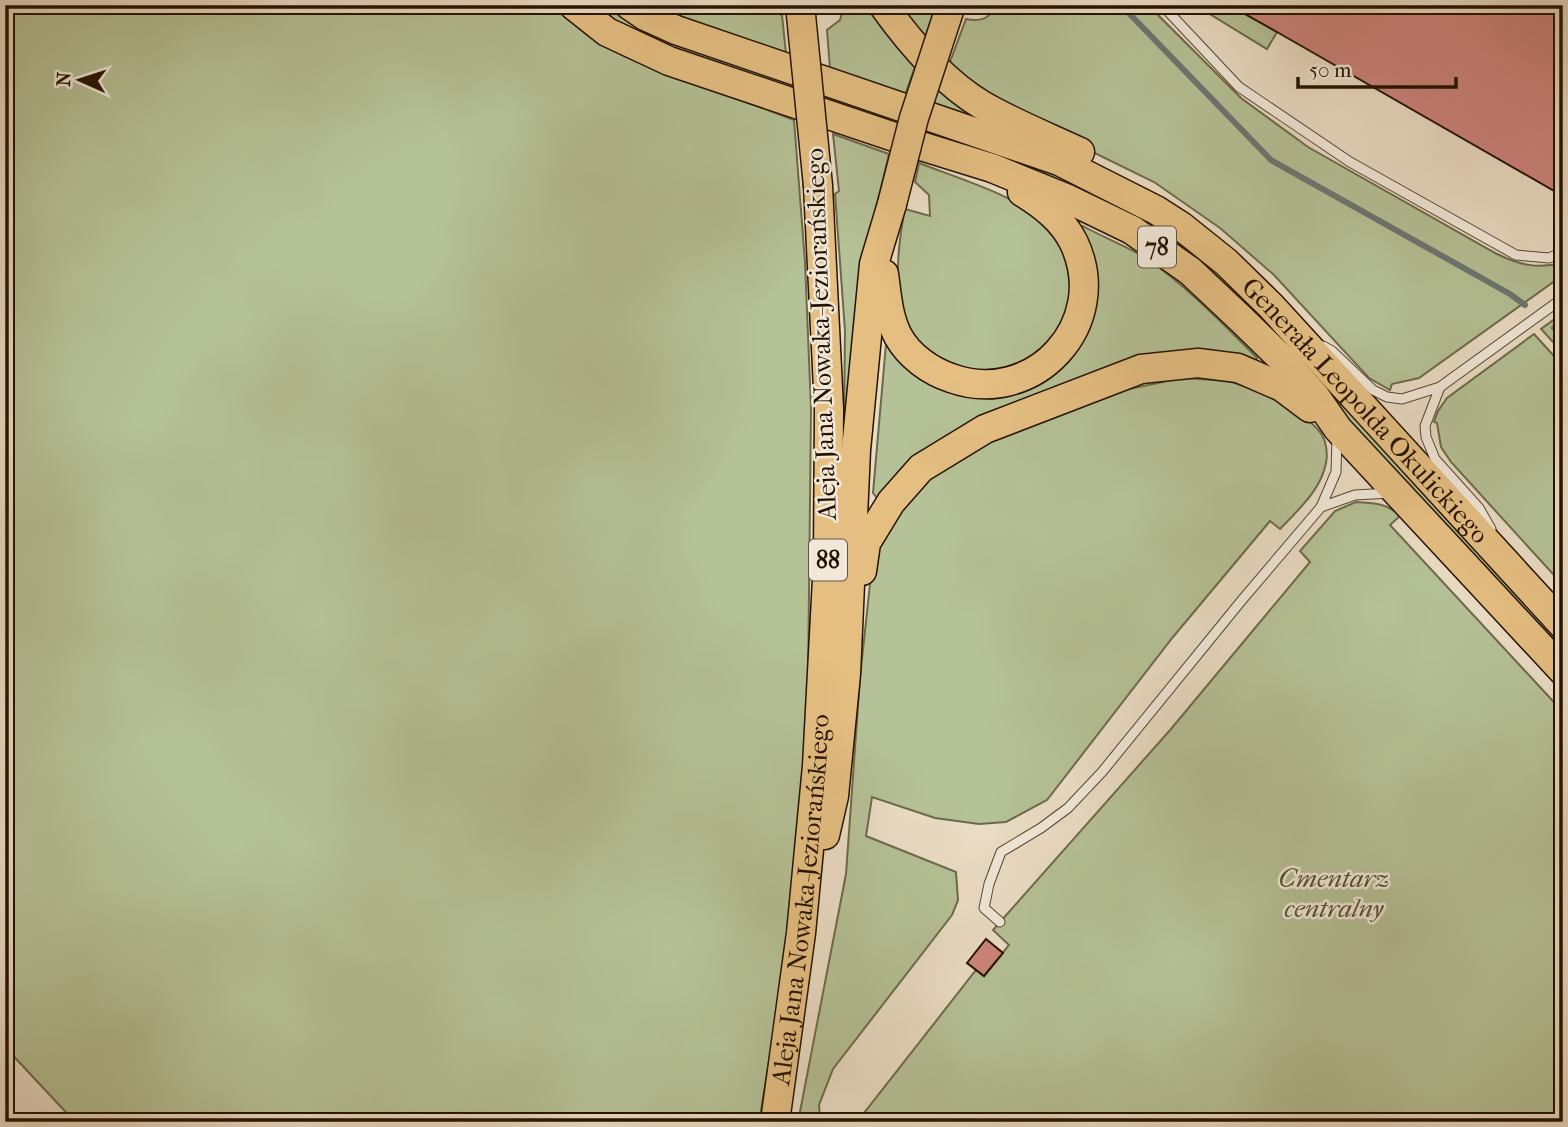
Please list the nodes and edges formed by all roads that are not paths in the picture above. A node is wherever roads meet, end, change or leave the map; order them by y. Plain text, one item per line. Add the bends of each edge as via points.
1 (573, 5) edge
2 (629, 5) edge
3 (800, 5) edge
4 (883, 5) edge
5 (951, 5) edge
6 (1163, 5) edge
7 (921, 146) junction
8 (892, 204) junction
9 (1156, 210) junction
10 (1563, 252) edge
11 (1563, 298) edge
12 (1296, 332) junction
13 (1440, 387) junction
14 (1338, 429) junction
15 (1397, 492) junction
16 (1321, 507) junction
17 (1518, 575) junction
18 (1563, 625) edge
19 (1563, 671) edge
20 (846, 674) junction
21 (1000, 922) dead end
22 (801, 933) junction
23 (775, 1122) edge

1 - 7 main road, 78 via 607,32 669,61
2 - 9 main road via 676,30 1059,161
3 - 22 main road, Aleja Jana Nowaka-Jeziorańskiego / 88, bridge via 818,186 829,409 828,561 817,766
4 - 9 main road, 78 via 926,59 982,105 1114,167 1133,181
5 - 8 main road, bridge
6 - 10 lane via 1239,87 1350,162 1516,255 1549,258
7 - 8 main road via 1013,186 1059,220 1075,244 1081,267 1082,300 1072,334 1041,368 1006,384 965,384 921,362 908,351 890,316 884,272
7 - 14 main road, 78 via 992,168 1132,230 1190,271 1242,320 1315,396
8 - 20 main road via 874,264 856,450
9 - 12 main road, Generała Leopolda Okulickiego / 78 via 1226,262
11 - 13 lane
12 - 13 lane via 1332,351 1373,390 1387,397 1402,399
12 - 17 main road, Generała Leopolda Okulickiego / 78
13 - 17 lane via 1425,426 1435,459 1479,508
14 - 15 main road, Generała Leopolda Okulickiego / 78
14 - 16 lane, Generała Leopolda Okulickiego via 1336,472
14 - 20 main road via 1282,387 1238,369 1198,363 1141,369 985,429 921,468 891,502 866,543
15 - 16 lane, Generała Leopolda Okulickiego via 1355,495
15 - 19 main road, Generała Leopolda Okulickiego / 78
16 - 21 lane, Generała Leopolda Okulickiego via 1102,772 1068,808 1001,852 985,908
17 - 18 main road, Generała Leopolda Okulickiego / 78
20 - 22 main road via 834,796
22 - 23 main road, Aleja Jana Nowaka-Jeziorańskiego / 88

